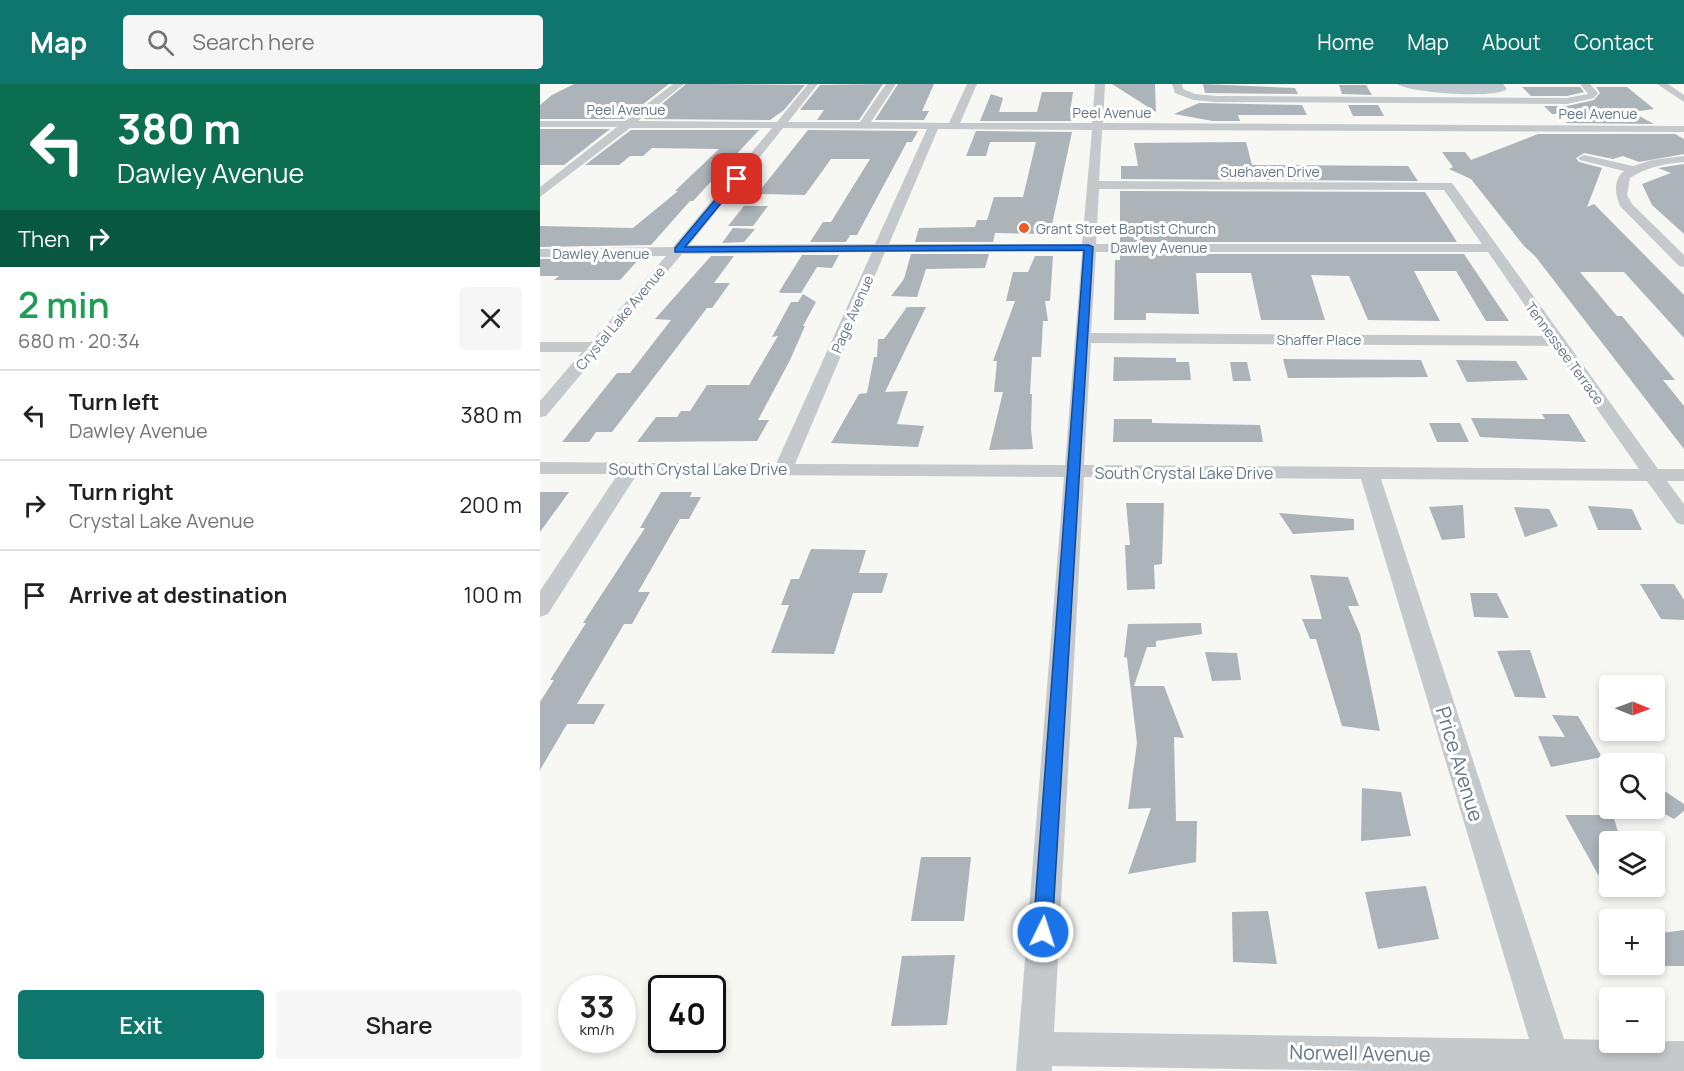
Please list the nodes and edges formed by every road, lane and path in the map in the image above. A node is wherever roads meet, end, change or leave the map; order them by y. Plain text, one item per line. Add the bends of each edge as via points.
1 (679, 84) edge
2 (813, 84) edge
3 (891, 84) edge
4 (972, 84) edge
5 (1100, 84) edge
6 (1177, 84) edge
7 (1585, 84) edge
8 (1662, 84) edge
9 (1684, 99) edge
10 (1464, 100) junction
11 (1482, 120) junction
12 (540, 124) edge
13 (628, 124) junction
14 (781, 126) junction
15 (863, 126) junction
16 (934, 126) junction
17 (953, 126) junction
18 (1097, 126) junction
19 (1684, 129) edge
20 (1584, 158) dead end
21 (1684, 159) edge
22 (1633, 170) junction
23 (1092, 185) junction
24 (1448, 186) joint
25 (540, 193) edge
26 (1657, 238) junction
27 (1675, 238) dead end
28 (1089, 247) junction
29 (882, 248) junction
30 (1491, 248) junction
31 (678, 250) junction
32 (540, 253) edge
33 (1684, 263) edge
34 (1081, 338) junction
35 (1556, 341) junction
36 (540, 347) edge
37 (597, 347) junction
38 (540, 412) edge
39 (540, 468) edge
40 (631, 469) junction
41 (783, 470) junction
42 (1072, 472) junction
43 (1369, 474) junction
44 (1652, 475) junction
45 (1684, 475) edge
46 (1684, 519) edge
47 (540, 609) edge
48 (1551, 1054) junction
49 (1684, 1058) edge
50 (1035, 1060) edge
51 (1491, 1063) edge

1 - 13 street
2 - 14 street, Crystal Lake Avenue via 790,109
3 - 15 street
4 - 17 street
5 - 18 street
6 - 10 street via 1178,91 1204,99 1319,96
7 - 10 street via 1593,93 1577,100
8 - 9 street
10 - 11 street
11 - 18 street, Peel Avenue
11 - 19 street, Peel Avenue
12 - 13 street, Peel Avenue
13 - 14 street, Peel Avenue
13 - 25 street
14 - 15 street, Peel Avenue
14 - 31 street, Crystal Lake Avenue
15 - 16 street, Peel Avenue
16 - 17 street, Peel Avenue
16 - 29 street, Page Avenue
17 - 18 street, Peel Avenue
18 - 23 street
20 - 22 street
21 - 22 street
22 - 26 street via 1624,177 1621,195 1626,206
23 - 24 street, Suehaven Drive
23 - 28 street
24 - 30 street, Tennessee Terrace
26 - 27 street
26 - 33 street
28 - 29 street, Dawley Avenue
28 - 30 street, Dawley Avenue
28 - 34 street
29 - 31 street, Dawley Avenue
29 - 41 street, Page Avenue
30 - 35 street, Tennessee Terrace
31 - 32 street, Dawley Avenue
31 - 37 street, Crystal Lake Avenue
34 - 35 street, Shaffer Place
34 - 42 street
35 - 44 street, Tennessee Terrace
36 - 37 street
37 - 38 street, Crystal Lake Avenue
39 - 40 street, South Crystal Lake Drive
40 - 41 street, South Crystal Lake Drive
40 - 47 street
41 - 42 street, South Crystal Lake Drive
42 - 43 street, South Crystal Lake Drive
42 - 50 street
43 - 44 street, South Crystal Lake Drive
43 - 48 street, Price Avenue
44 - 45 street, South Crystal Lake Drive
44 - 46 street, Tennessee Terrace
48 - 49 street, Norwell Avenue
48 - 51 street, Norwell Avenue
50 - 51 street, Norwell Avenue

